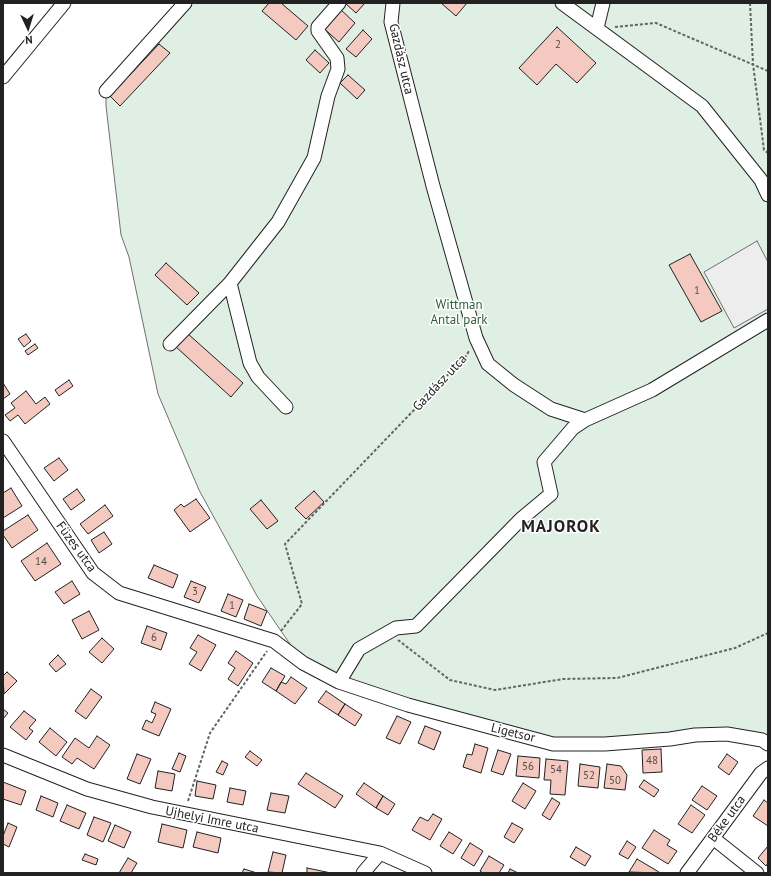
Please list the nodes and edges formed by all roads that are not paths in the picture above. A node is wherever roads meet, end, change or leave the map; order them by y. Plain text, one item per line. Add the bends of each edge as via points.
1 (64, 3) edge
2 (185, 3) edge
3 (339, 3) edge
4 (393, 3) edge
5 (562, 3) edge
6 (603, 3) edge
7 (597, 28) junction
8 (3, 77) edge
9 (106, 91) dead end
10 (768, 195) edge
11 (230, 283) junction
12 (768, 320) edge
13 (170, 344) dead end
14 (286, 407) dead end
15 (585, 420) junction
16 (3, 441) edge
17 (274, 641) joint
18 (340, 682) junction
19 (768, 744) edge
20 (3, 755) edge
21 (768, 768) edge
22 (713, 838) junction
23 (380, 853) junction
24 (363, 873) edge
25 (425, 873) edge
26 (688, 873) edge
27 (757, 873) edge

1 - 8 street
2 - 9 street
3 - 11 street via 318,27 318,31 337,58 338,69 328,96 314,158 278,222
4 - 15 street, Gazdász utca via 391,22 476,338 488,364 514,385 551,409
5 - 7 street
6 - 7 street
7 - 10 street via 702,106 761,180
11 - 13 street
11 - 14 street via 250,363 258,377
12 - 15 street via 652,390
15 - 18 street via 573,428 544,462 551,494 521,520 416,626 396,628 359,649
16 - 17 street, Füzes utca via 93,573 119,593
17 - 18 street, Ligetsor via 303,663
18 - 19 street, Ligetsor via 408,705 553,744 605,744 727,734 762,740
20 - 23 street, Ujhelyi Imre utca via 86,789 152,807
21 - 22 street, Béke utca via 761,773
22 - 26 street, Béke utca
22 - 27 street
23 - 24 street
23 - 25 street, Ujhelyi Imre utca

